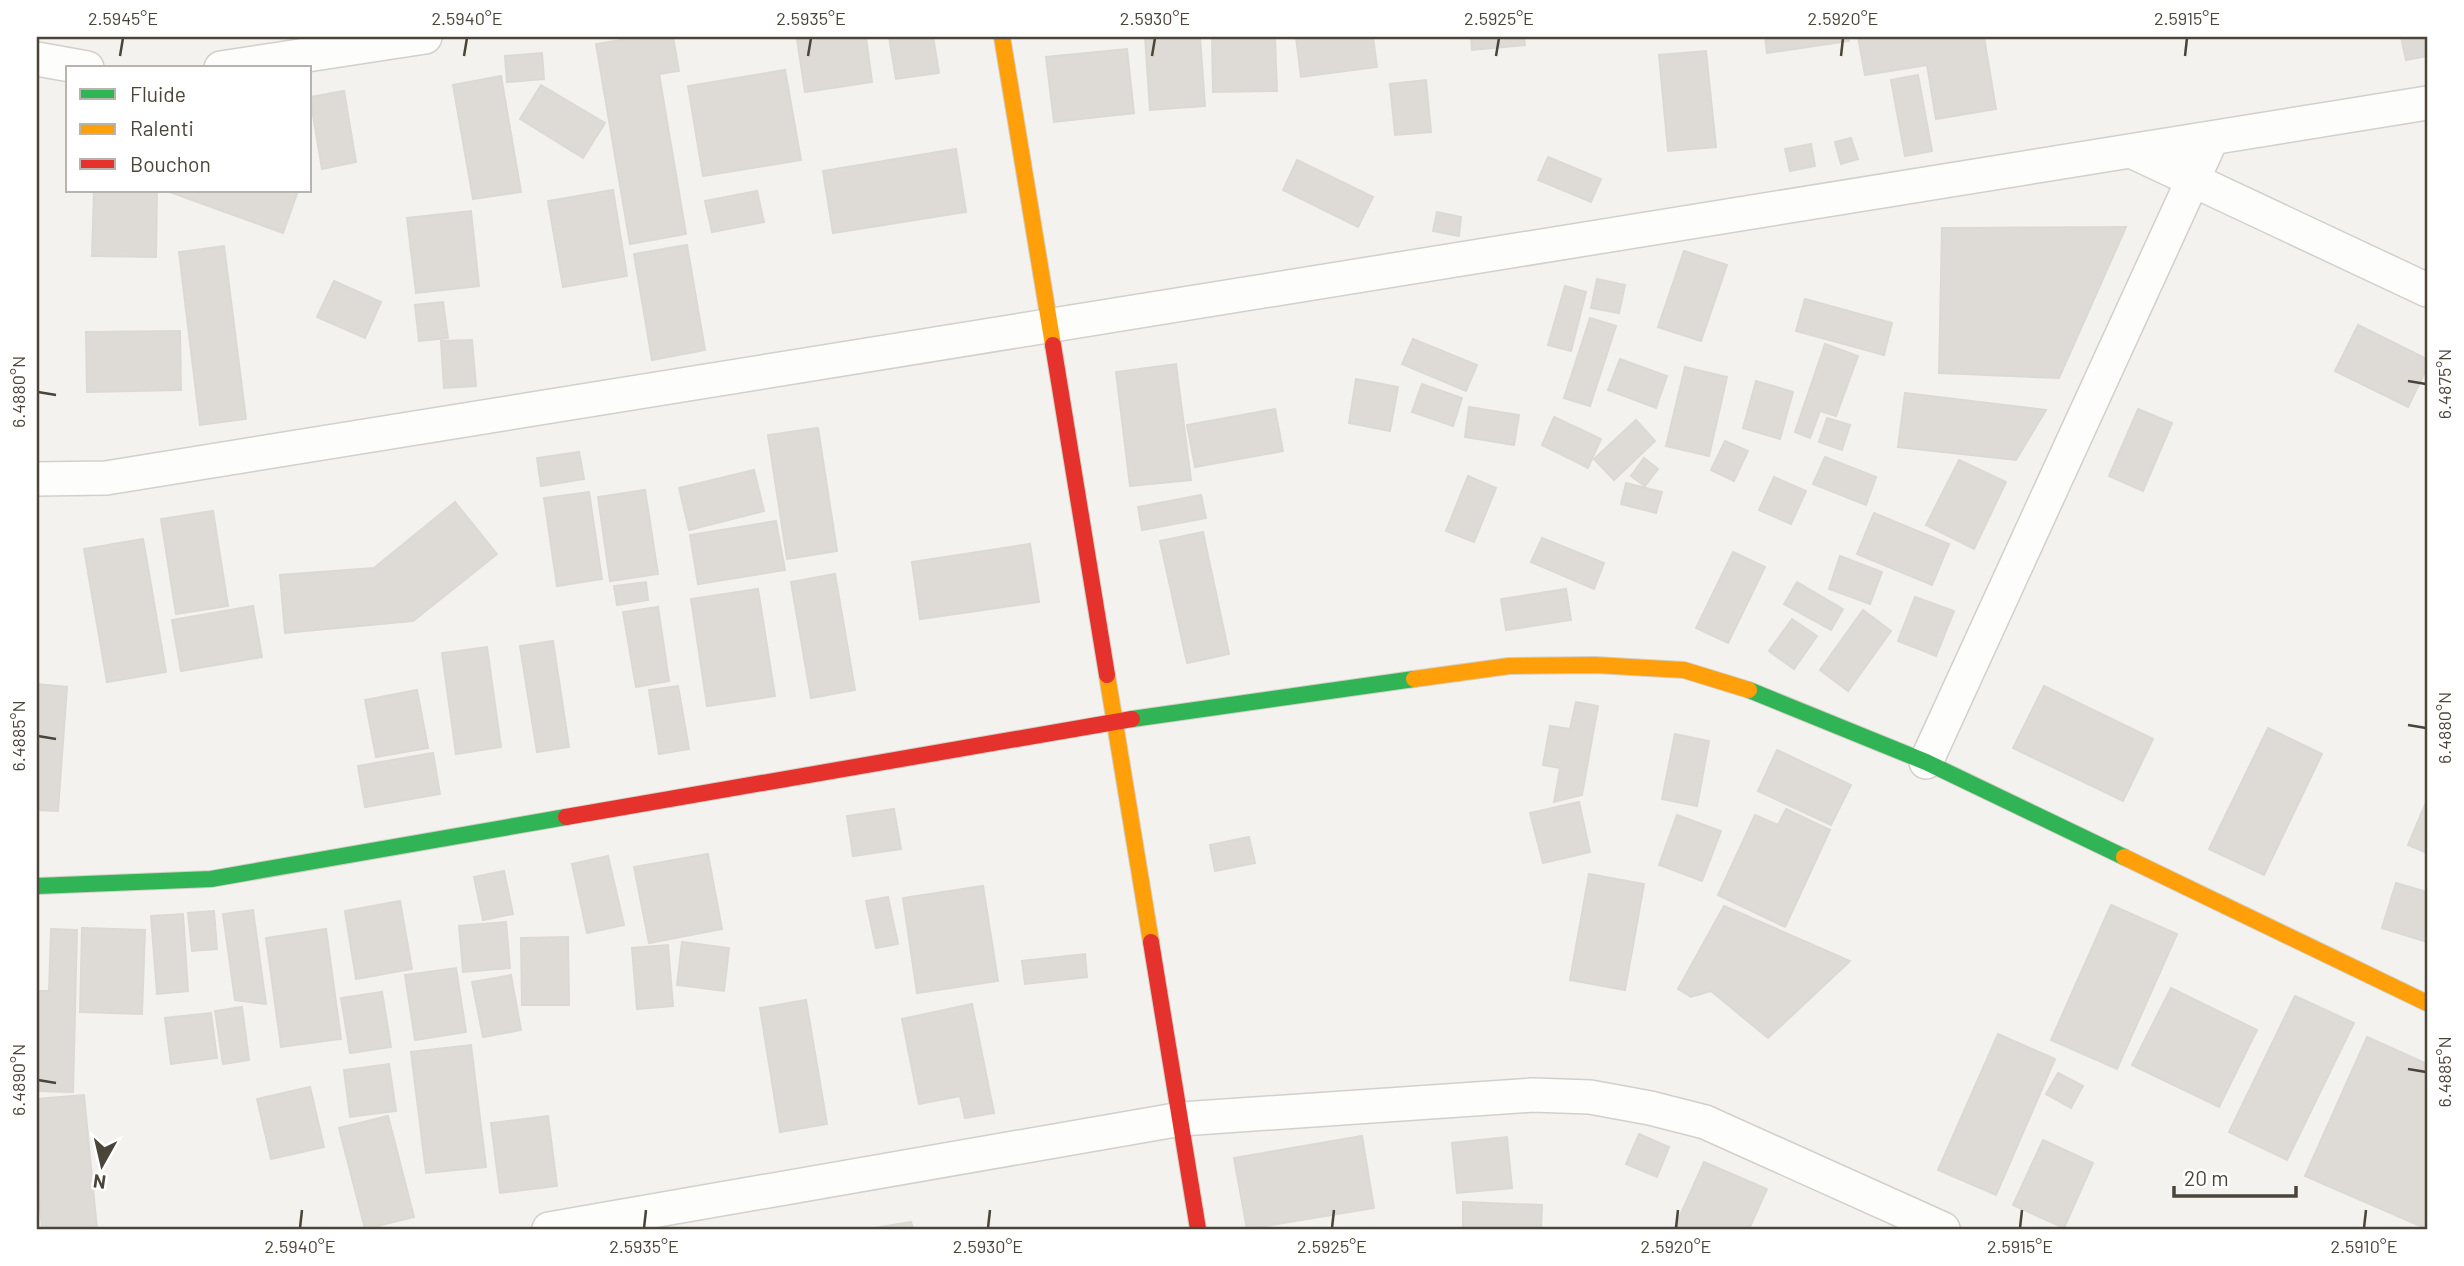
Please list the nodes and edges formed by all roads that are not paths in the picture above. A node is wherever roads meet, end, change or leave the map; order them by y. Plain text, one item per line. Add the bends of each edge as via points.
1 (425, 37) edge
2 (1002, 37) edge
3 (37, 59) edge
4 (76, 66) edge
5 (234, 66) edge
6 (2427, 103) edge
7 (2212, 138) junction
8 (2131, 151) junction
9 (2193, 180) junction
10 (2427, 290) edge
11 (1049, 326) junction
12 (37, 479) edge
13 (1113, 722) junction
14 (1926, 762) junction
15 (37, 886) edge
16 (2427, 1003) edge
17 (1181, 1119) junction
18 (549, 1229) edge
19 (1198, 1229) edge
20 (1943, 1229) edge

1 - 5 street
2 - 11 street
3 - 4 street
6 - 7 street
7 - 8 street
7 - 9 street
8 - 9 street
8 - 11 street
9 - 10 street
9 - 14 street
11 - 12 street via 106,478
11 - 13 street
13 - 14 street via 1509,666 1595,665 1684,670 1751,691
13 - 15 street via 211,879
13 - 17 street
14 - 16 street
17 - 18 street
17 - 19 street
17 - 20 street via 1533,1095 1590,1097 1705,1122

